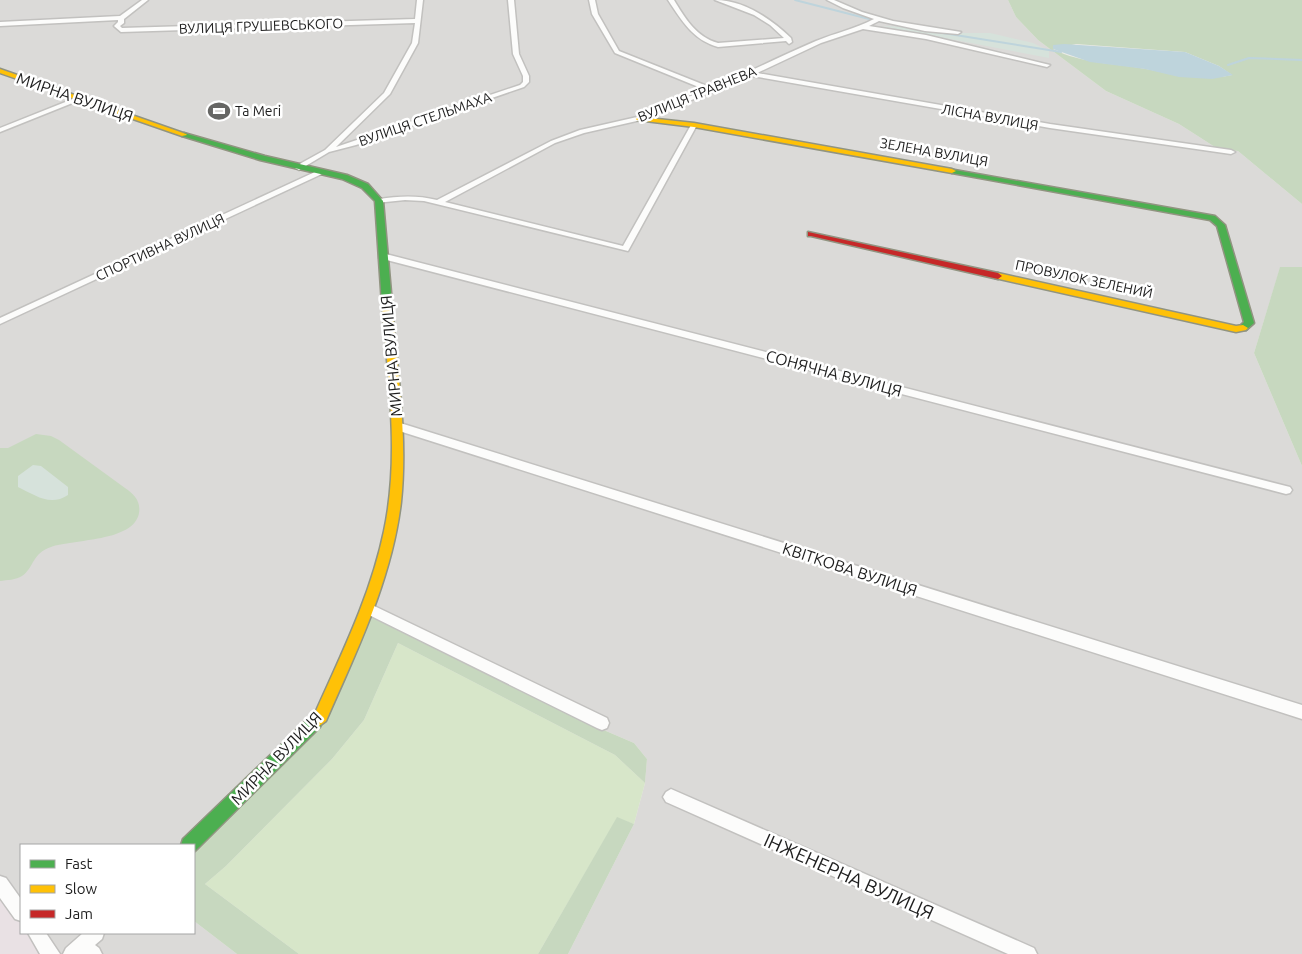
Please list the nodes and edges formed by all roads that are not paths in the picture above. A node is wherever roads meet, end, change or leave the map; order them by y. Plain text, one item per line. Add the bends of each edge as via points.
1 (145, 0) edge
2 (420, 0) edge
3 (511, 0) edge
4 (592, 0) edge
5 (671, 0) edge
6 (718, 0) edge
7 (830, 0) edge
8 (121, 18) junction
9 (879, 19) junction
10 (418, 21) junction
11 (0, 24) edge
12 (863, 27) junction
13 (958, 32) dead end
14 (789, 39) junction
15 (792, 54) junction
16 (1047, 65) dead end
17 (0, 71) edge
18 (751, 74) junction
19 (710, 89) junction
20 (78, 100) junction
21 (639, 119) junction
22 (694, 125) junction
23 (0, 130) edge
24 (327, 151) junction
25 (1231, 152) dead end
26 (299, 168) junction
27 (320, 172) junction
28 (379, 201) junction
29 (437, 203) junction
30 (1221, 225) joint
31 (811, 234) dead end
32 (382, 256) junction
33 (0, 321) edge
34 (397, 426) junction
35 (1286, 490) dead end
36 (368, 608) junction
37 (1302, 712) edge
38 (602, 723) dead end
39 (671, 797) dead end
40 (190, 844) edge
41 (0, 884) edge
42 (20, 912) edge
43 (37, 934) edge
44 (95, 934) edge
45 (82, 951) edge
46 (51, 954) edge
47 (1028, 954) edge

1 - 8 street
2 - 10 street
3 - 24 street, ВУЛИЦЯ СТЕЛЬМАХА via 516,54 526,76 522,86
4 - 19 street via 617,52
5 - 14 street via 685,21 707,43 718,45
6 - 14 street via 762,16
7 - 9 street
8 - 10 street, ВУЛИЦЯ ГРУШЕВСЬКОГО via 117,26 121,30
8 - 11 street
9 - 12 street, ВУЛИЦЯ ТРАВНЕВА
9 - 13 street
10 - 24 street via 415,43 387,94
12 - 15 street, ВУЛИЦЯ ТРАВНЕВА
12 - 16 street via 926,37
14 - 15 street
15 - 18 street, ВУЛИЦЯ ТРАВНЕВА
17 - 20 street, МИРНА ВУЛИЦЯ
18 - 19 street, ВУЛИЦЯ ТРАВНЕВА
18 - 25 street, ЛІСНА ВУЛИЦЯ via 1028,124
19 - 21 street, ВУЛИЦЯ ТРАВНЕВА
20 - 23 street
20 - 26 street, МИРНА ВУЛИЦЯ via 247,155
21 - 22 street, ЗЕЛЕНА ВУЛИЦЯ
21 - 29 street, ВУЛИЦЯ ТРАВНЕВА via 582,131 553,142
22 - 29 street via 625,249
22 - 30 street, ЗЕЛЕНА ВУЛИЦЯ via 1194,213 1212,218
24 - 26 street
26 - 27 street, МИРНА ВУЛИЦЯ
27 - 28 street, МИРНА ВУЛИЦЯ via 362,184 374,192
27 - 33 street, СПОРТИВНА ВУЛИЦЯ
28 - 29 street via 415,198
28 - 32 street, МИРНА ВУЛИЦЯ
30 - 31 street, ПРОВУЛОК ЗЕЛЕНИЙ via 1248,323 1245,328 1236,329
32 - 34 street, МИРНА ВУЛИЦЯ
32 - 35 street, СОНЯЧНА ВУЛИЦЯ
34 - 36 street, МИРНА ВУЛИЦЯ via 393,519
34 - 37 street, КВІТКОВА ВУЛИЦЯ
36 - 38 street
36 - 40 street, МИРНА ВУЛИЦЯ via 320,716
39 - 47 street, ІНЖЕНЕРНА ВУЛИЦЯ
41 - 42 street
43 - 46 street
44 - 45 street

